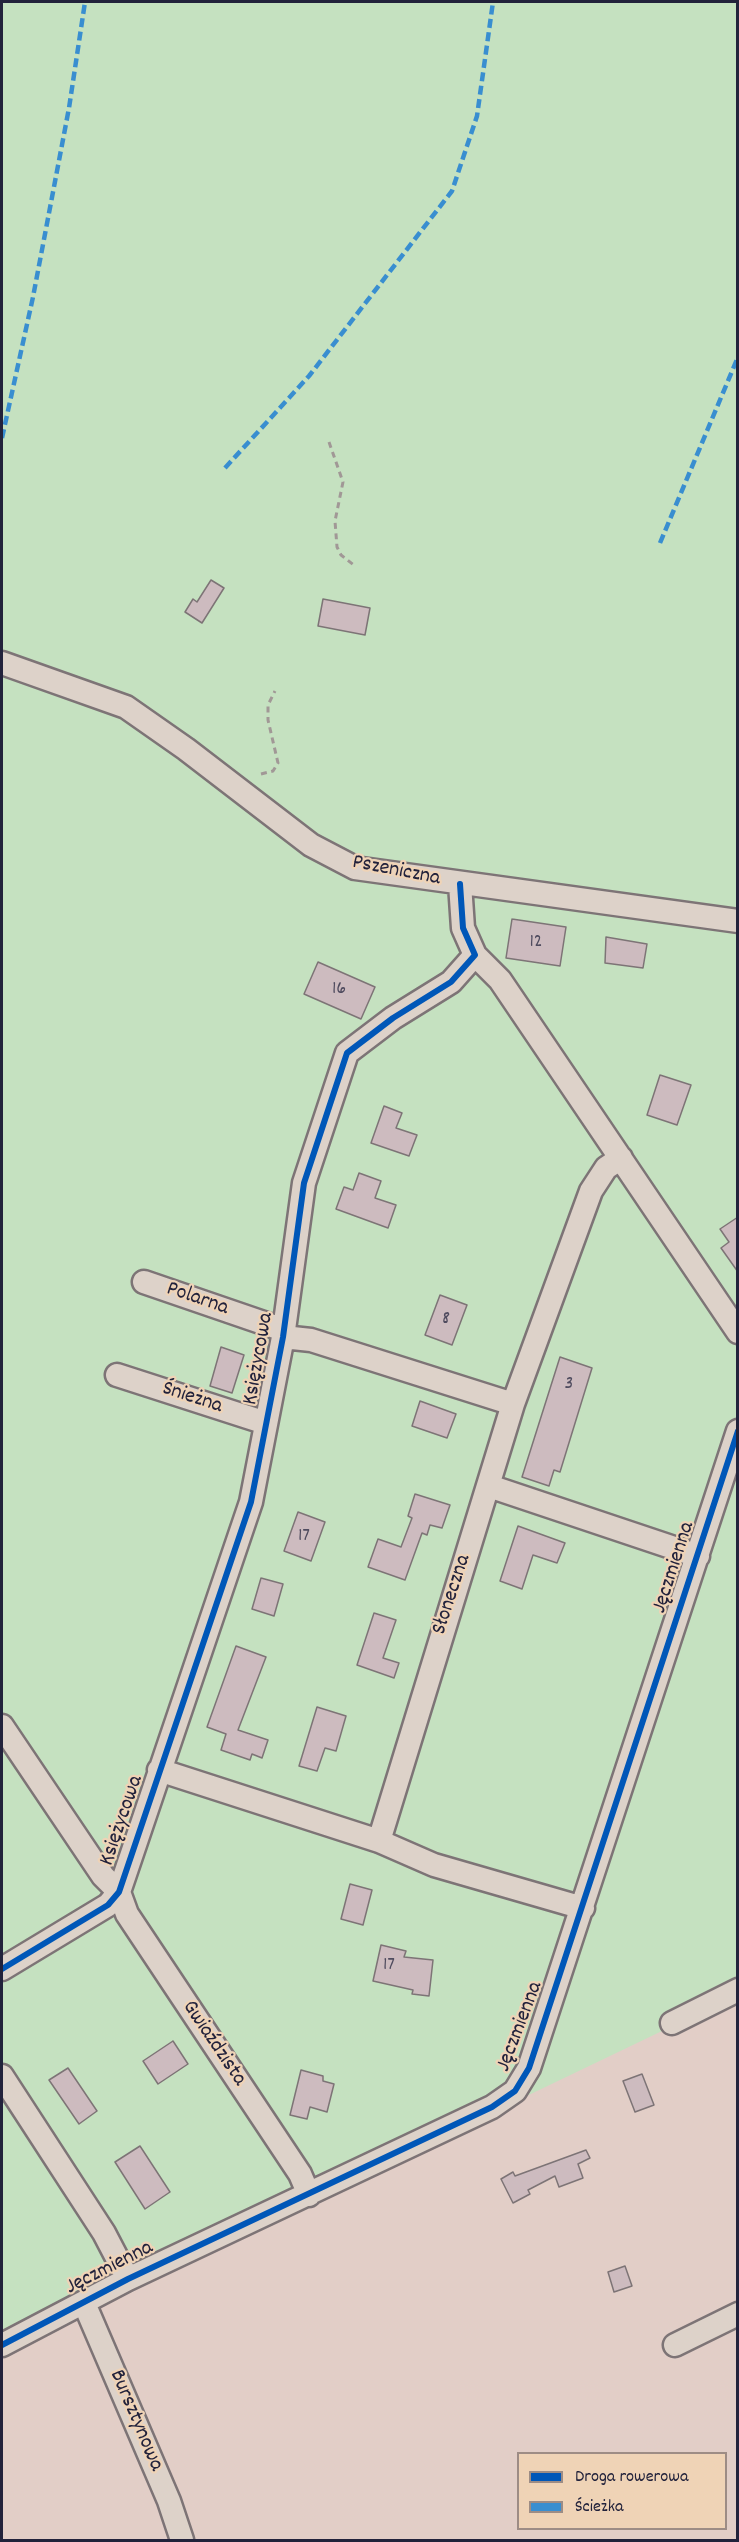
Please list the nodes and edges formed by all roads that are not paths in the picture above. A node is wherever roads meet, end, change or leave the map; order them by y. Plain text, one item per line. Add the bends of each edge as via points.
1 (2, 663) edge
2 (460, 884) junction
3 (738, 921) edge
4 (475, 955) junction
5 (621, 1158) junction
6 (144, 1282) dead end
7 (738, 1332) edge
8 (284, 1333) junction
9 (117, 1375) dead end
10 (513, 1404) junction
11 (266, 1423) junction
12 (738, 1431) edge
13 (489, 1486) junction
14 (698, 1556) junction
15 (2, 1726) edge
16 (159, 1770) junction
17 (379, 1841) junction
18 (118, 1892) junction
19 (583, 1908) junction
20 (2, 1969) edge
21 (738, 1990) edge
22 (672, 2023) dead end
23 (2, 2076) edge
24 (309, 2195) junction
25 (128, 2279) junction
26 (84, 2303) junction
27 (738, 2314) edge
28 (2, 2345) edge
29 (675, 2345) dead end
30 (182, 2541) edge

1 - 2 street, Pszeniczna via 126,707 312,845 355,868
2 - 3 street, Pszeniczna
2 - 4 street via 463,928
4 - 5 street via 500,980
4 - 8 street, Księżycowa via 452,982 393,1018 347,1053 304,1183
5 - 7 street
5 - 10 street, Słoneczna via 606,1168 591,1191
6 - 8 street, Polarna
8 - 10 street, Polarna
8 - 11 street, Księżycowa
9 - 11 street, Śnieżna
10 - 13 street, Słoneczna
11 - 16 street, Księżycowa via 251,1502
12 - 14 street, Jęczmienna
13 - 14 street
13 - 17 street, Słoneczna
14 - 19 street, Jęczmienna
15 - 18 street, Gwiaździsta via 103,1876
16 - 17 street
16 - 18 street, Księżycowa
17 - 19 street via 434,1865
18 - 20 street via 108,1905
18 - 24 street, Gwiaździsta via 127,1914 300,2174
19 - 24 street, Jęczmienna via 529,2068 515,2091 492,2107
21 - 22 street
23 - 25 street via 104,2234
24 - 25 street, Jęczmienna
25 - 26 street, Jęczmienna
26 - 28 street, Jęczmienna
26 - 30 street, Bursztynowa via 169,2501
27 - 29 street

